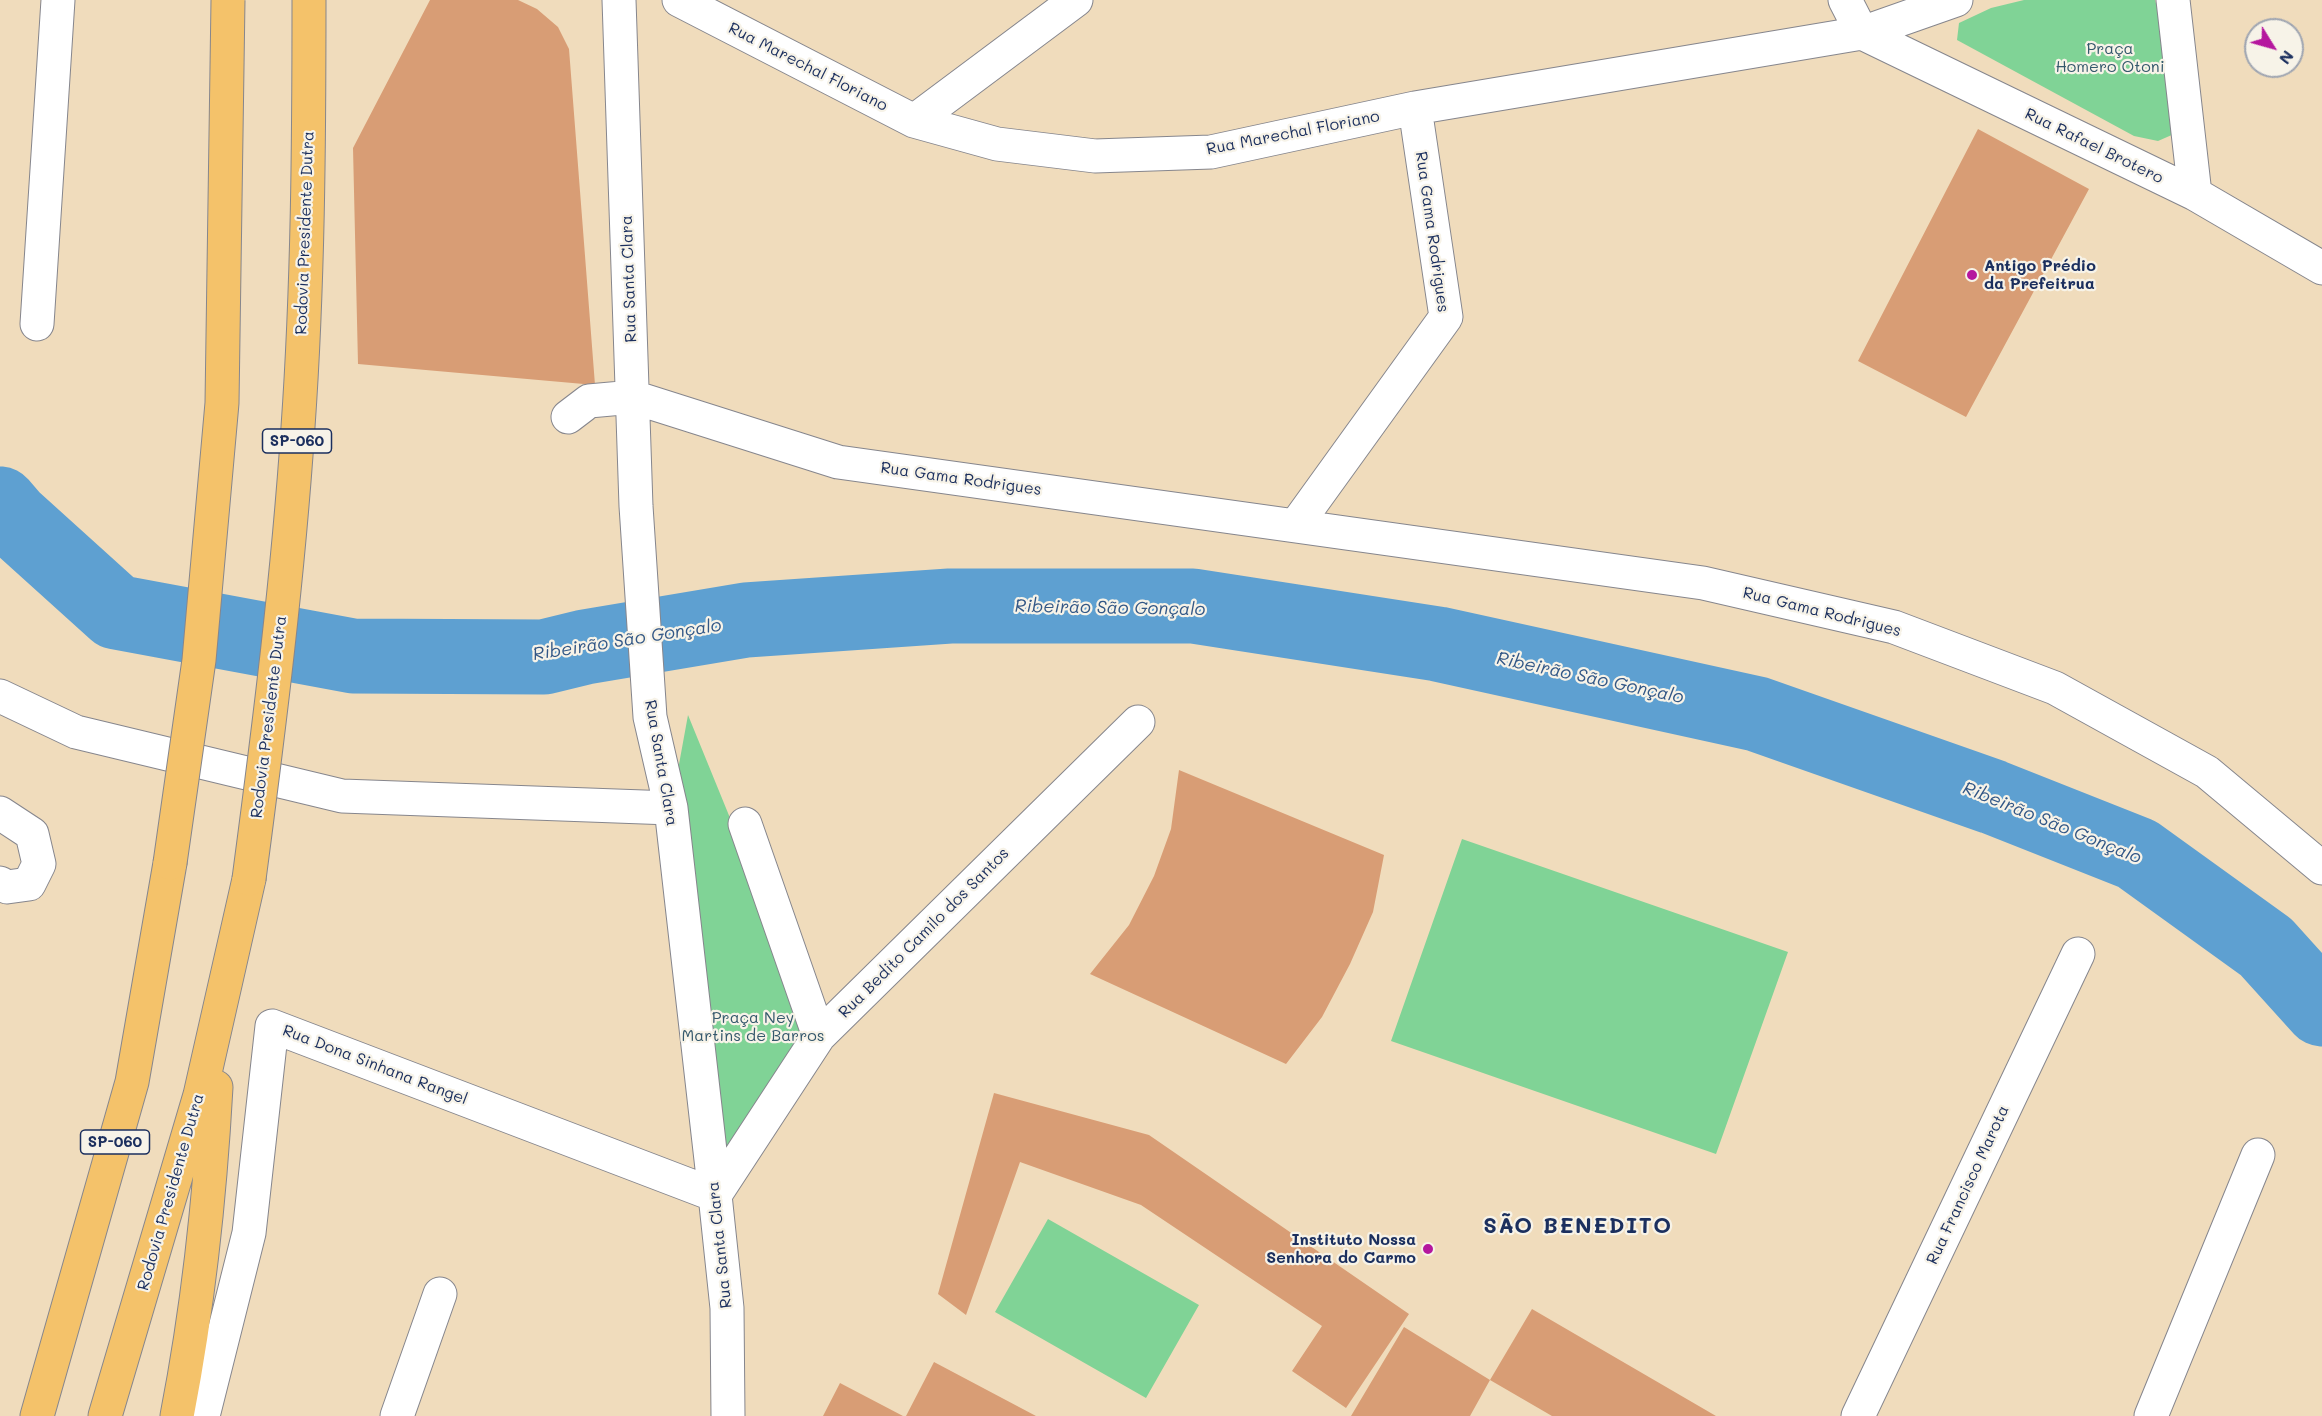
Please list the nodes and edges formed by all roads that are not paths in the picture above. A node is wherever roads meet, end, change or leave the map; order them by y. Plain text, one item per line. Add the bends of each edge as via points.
1 (58, 0) edge
2 (228, 0) edge
3 (309, 0) edge
4 (619, 0) edge
5 (679, 0) edge
6 (1076, 0) edge
7 (1845, 0) edge
8 (1956, 0) edge
9 (2173, 0) edge
10 (1862, 33) junction
11 (1415, 108) junction
12 (914, 121) junction
13 (2195, 194) junction
14 (2322, 267) edge
15 (38, 324) dead end
16 (633, 397) junction
17 (568, 417) dead end
18 (1296, 525) junction
19 (0, 696) edge
20 (1138, 722) dead end
21 (670, 808) junction
22 (0, 813) edge
23 (745, 824) dead end
24 (2322, 868) edge
25 (0, 883) edge
26 (2078, 954) dead end
27 (220, 1010) junction
28 (819, 1036) junction
29 (2258, 1155) dead end
30 (715, 1195) junction
31 (440, 1294) dead end
32 (37, 1416) edge
33 (105, 1416) edge
34 (177, 1416) edge
35 (203, 1416) edge
36 (397, 1416) edge
37 (728, 1416) edge
38 (1858, 1416) edge
39 (2151, 1416) edge

1 - 15 street
2 - 32 highway, SP-060, bridge via 222,403 200,660 132,1082
3 - 27 highway, Rodovia Presidente Dutra / SP-060, bridge via 308,220 298,427 276,670 249,879
4 - 16 street, Rua Santa Clara
5 - 12 street, Rua Marechal Floriano
6 - 12 street
7 - 10 street
8 - 10 street, Rua Marechal Floriano
9 - 13 street
10 - 11 street, Rua Marechal Floriano
10 - 13 street, Rua Rafael Brotero
11 - 12 street, Rua Marechal Floriano via 1211,152 1095,156 997,144
11 - 18 street, Rua Gama Rodrigues via 1446,317
13 - 14 street, Rua Rafael Brotero
16 - 17 street via 589,401
16 - 18 street, Rua Gama Rodrigues via 838,462
16 - 21 street, Rua Santa Clara via 650,717
18 - 24 street, Rua Gama Rodrigues via 1703,584 1894,627 2055,688 2206,772
19 - 21 street via 76,732 342,796
20 - 28 street, Rua Bedito Camilo dos Santos
21 - 30 street, Rua Santa Clara
22 - 25 street via 32,834 39,864 28,884 7,887
23 - 28 street
26 - 38 street, Rua Francisco Marota
27 - 33 highway, Rodovia Presidente Dutra / SP-060 via 200,1095
27 - 34 highway via 211,1176
28 - 30 street, Rua Bedito Camilo dos Santos
29 - 39 street
30 - 35 street, Rua Dona Sinhana Rangel via 272,1026 249,1233
30 - 37 street, Rua Santa Clara via 728,1308
31 - 36 street

